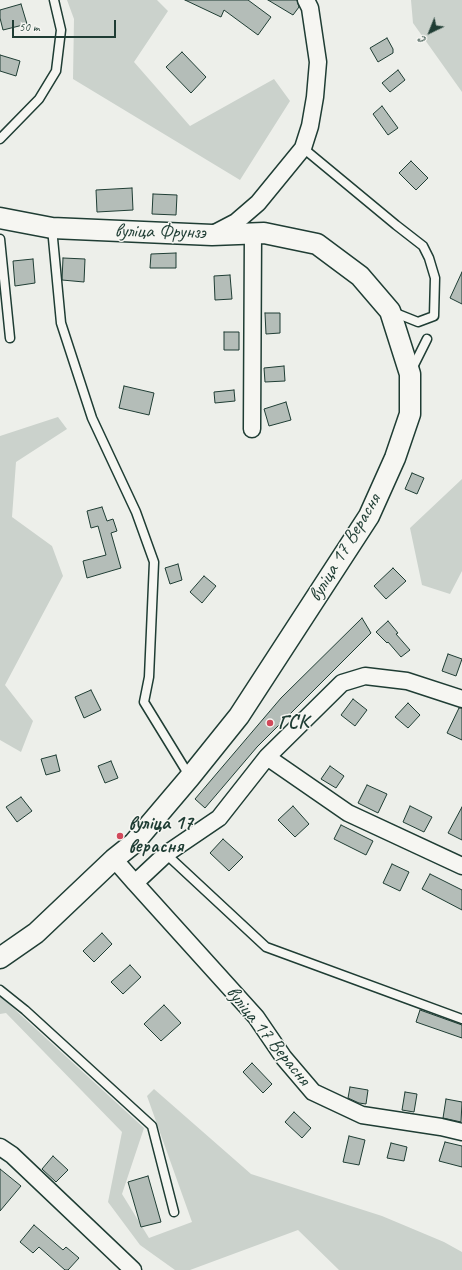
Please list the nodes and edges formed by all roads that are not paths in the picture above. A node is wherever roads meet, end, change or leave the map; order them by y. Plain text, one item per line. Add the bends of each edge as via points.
1 (54, 0) edge
2 (306, 0) edge
3 (0, 139) edge
4 (303, 148) junction
5 (0, 218) edge
6 (52, 228) junction
7 (253, 233) junction
8 (212, 235) junction
9 (0, 239) edge
10 (390, 311) junction
11 (10, 338) dead end
12 (427, 339) dead end
13 (410, 374) junction
14 (252, 430) dead end
15 (462, 699) edge
16 (267, 757) junction
17 (190, 777) junction
18 (166, 854) junction
19 (114, 859) junction
20 (462, 866) edge
21 (135, 883) junction
22 (0, 958) edge
23 (0, 990) edge
24 (462, 1020) edge
25 (462, 1132) edge
26 (0, 1147) edge
27 (174, 1212) dead end
28 (133, 1270) edge

1 - 3 lane via 61,30 56,71 39,99
2 - 4 street, вуліца Фрунзэ via 310,8 318,62 314,104
4 - 8 street, вуліца Фрунзэ via 258,203 236,222
4 - 10 lane via 423,246 435,278 434,316 418,322
5 - 6 street, вуліца Фрунзэ
6 - 8 street, вуліца Фрунзэ
6 - 17 lane via 62,322 92,418 136,512 154,562 150,677 144,702
7 - 8 street, вуліца 17 Верасня
7 - 10 street, вуліца 17 Верасня via 317,244 360,276
7 - 14 street
9 - 11 lane
10 - 13 street, вуліца 17 Верасня
12 - 13 lane
13 - 17 street, вуліца 17 Верасня via 410,414 395,458 369,516 239,716
15 - 16 street via 407,681 365,676 342,683
16 - 18 street via 219,818
16 - 20 street via 348,813
17 - 19 street, вуліца 17 Верасня via 134,843
18 - 21 street
18 - 24 lane via 266,947
19 - 21 street, вуліца 17 Верасня
19 - 22 street, вуліца 17 Верасня via 36,933
21 - 25 street, вуліца 17 Верасня via 256,1017 284,1058 313,1092 362,1115
23 - 27 lane via 152,1126
26 - 28 street via 12,1155

